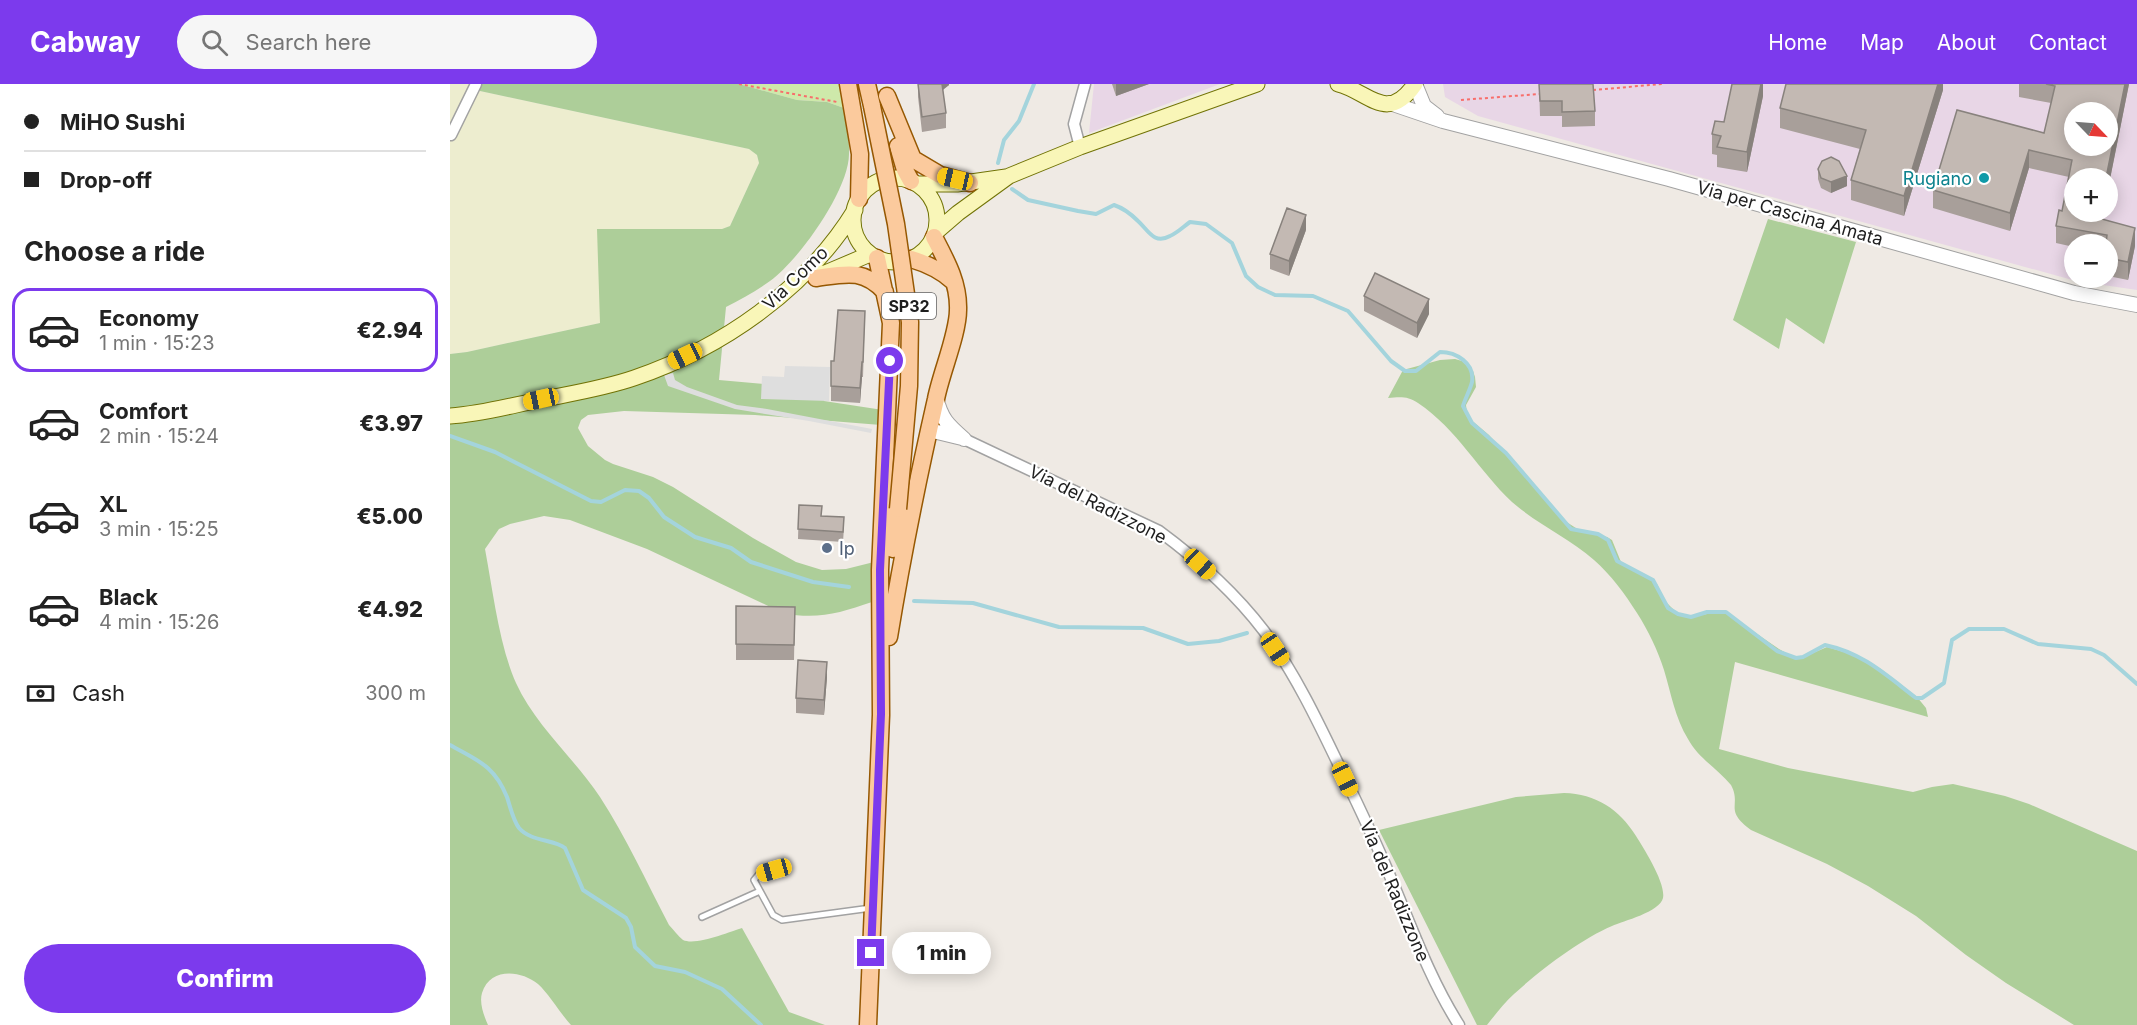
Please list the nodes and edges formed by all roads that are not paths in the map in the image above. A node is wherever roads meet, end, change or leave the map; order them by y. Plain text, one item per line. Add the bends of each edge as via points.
1 (476, 84) edge
2 (848, 84) edge
3 (867, 84) edge
4 (1085, 84) edge
5 (1257, 84) edge
6 (1338, 84) edge
7 (1415, 84) edge
8 (1354, 87) edge
9 (886, 90) edge
10 (1390, 103) junction
11 (1443, 121) junction
12 (451, 135) edge
13 (1080, 147) junction
14 (1009, 176) junction
15 (914, 182) junction
16 (970, 183) junction
17 (857, 205) junction
18 (935, 235) junction
19 (874, 256) junction
20 (911, 259) junction
21 (816, 278) junction
22 (955, 283) junction
23 (885, 292) junction
24 (783, 294) junction
25 (2137, 305) edge
26 (936, 397) junction
27 (450, 416) edge
28 (929, 430) junction
29 (964, 439) junction
30 (881, 685) junction
31 (774, 870) dead end
32 (760, 891) junction
33 (873, 908) junction
34 (702, 917) dead end
35 (868, 1025) edge
36 (1459, 1025) edge

1 - 12 street
2 - 17 main road via 860,154
3 - 30 main road, SP32, bridge via 896,224 910,322 909,386
4 - 13 street via 1074,124
5 - 13 main road
6 - 8 main road
7 - 10 main road via 1401,99
7 - 11 street, Via per Cascina Amata via 1424,106
8 - 10 main road via 1372,101
9 - 15 main road via 900,157
9 - 16 main road via 913,159 940,175
10 - 11 street, Via per Cascina Amata
11 - 25 street, Via per Cascina Amata via 1669,179 2074,293
13 - 14 main road
14 - 16 main road
14 - 18 main road via 957,213
15 - 16 main road
15 - 17 main road via 884,179 864,192
15 - 18 main road via 934,202
17 - 19 main road via 857,237
17 - 24 main road, Via Como via 841,232
18 - 20 main road
18 - 22 main road
19 - 20 main road via 894,262
19 - 21 main road
19 - 23 main road
20 - 22 main road via 943,272
21 - 23 main road via 860,275
21 - 24 main road
22 - 26 main road via 958,313
23 - 30 main road via 891,323 880,570
24 - 27 main road, Via Como via 747,322 649,373 608,386
26 - 28 main road
26 - 29 street via 941,416
28 - 29 street
28 - 30 main road via 903,550
29 - 36 street, Via del Radizzone via 1159,531 1231,593 1263,630 1326,738 1384,861 1420,952
30 - 33 main road, SP32
31 - 32 lane via 759,874 754,880
32 - 33 lane via 773,915 782,920
32 - 34 lane
33 - 35 main road, SP32

